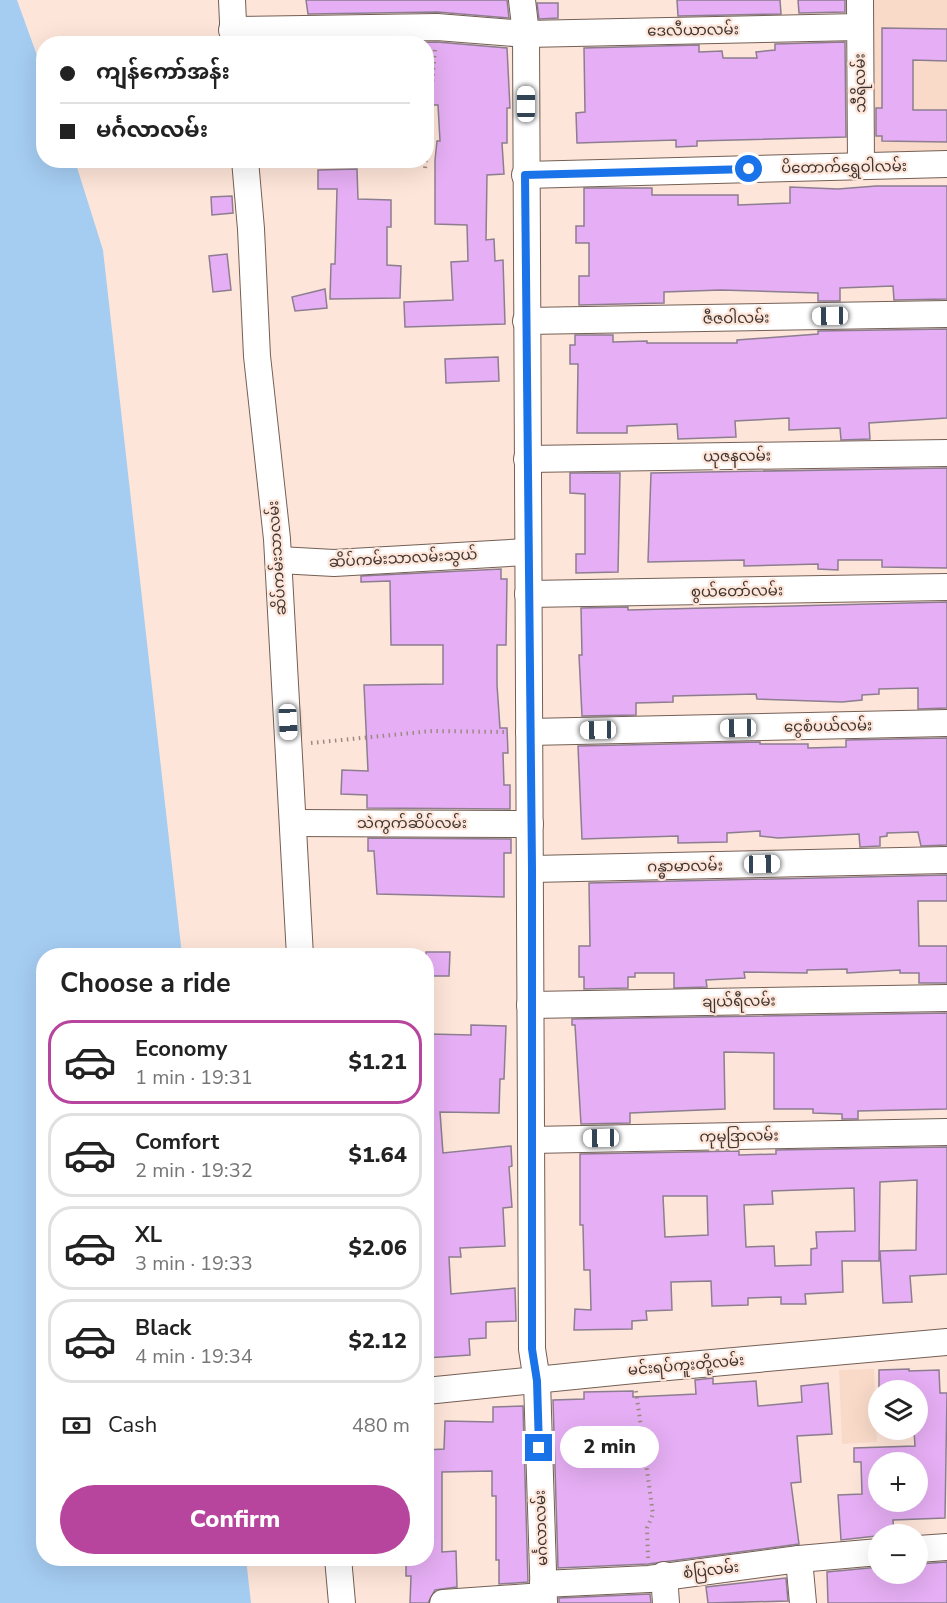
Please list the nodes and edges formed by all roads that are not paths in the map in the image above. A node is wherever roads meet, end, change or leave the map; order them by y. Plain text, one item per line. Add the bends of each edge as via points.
1 (232, 0) edge
2 (522, 0) edge
3 (860, 0) edge
4 (859, 27) junction
5 (526, 34) junction
6 (233, 36) edge
7 (253, 36) edge
8 (947, 164) edge
9 (861, 166) junction
10 (246, 168) edge
11 (525, 175) junction
12 (947, 314) edge
13 (526, 321) junction
14 (947, 453) edge
15 (527, 459) junction
16 (527, 552) junction
17 (279, 560) junction
18 (947, 587) edge
19 (528, 594) junction
20 (947, 723) edge
21 (529, 732) junction
22 (294, 823) junction
23 (530, 824) junction
24 (947, 860) edge
25 (532, 869) junction
26 (300, 948) edge
27 (947, 998) edge
28 (530, 1005) junction
29 (947, 1132) edge
30 (531, 1140) junction
31 (947, 1342) edge
32 (537, 1381) junction
33 (434, 1390) edge
34 (947, 1547) edge
35 (928, 1548) edge
36 (868, 1553) edge
37 (799, 1559) junction
38 (339, 1566) edge
39 (657, 1577) junction
40 (543, 1594) edge
41 (342, 1603) edge
42 (443, 1603) edge
43 (666, 1603) edge
44 (803, 1603) edge

1 - 6 street
2 - 5 street, မင်္ဂလာလမ်း
3 - 4 street, သီရိလမ်း
4 - 5 street, ဒေလီယာလမ်း
4 - 9 street, သီရိလမ်း
5 - 7 street, ဒေလီယာလမ်း via 437,27
5 - 11 street, မင်္ဂလာလမ်း
8 - 9 street, ပိတောက်ရွှေဝါလမ်း
9 - 11 street, ပိတောက်ရွှေဝါလမ်း
10 - 17 street, ဆိပ်ကမ်းသာလမ်း via 257,356
11 - 13 street, မင်္ဂလာလမ်း
12 - 13 street, ဇီဇဝါလမ်း
13 - 15 street, မင်္ဂလာလမ်း
14 - 15 street, ယုဇနလမ်း
15 - 16 street, မင်္ဂလာလမ်း
16 - 17 street, ဆိပ်ကမ်းသာလမ်းသွယ် via 334,563
16 - 19 street, မင်္ဂလာလမ်း
17 - 22 street, ဆိပ်ကမ်းသာလမ်း
18 - 19 street, စွယ်တော်လမ်း
19 - 21 street, မင်္ဂလာလမ်း
20 - 21 street, ငွေစံပယ်လမ်း
21 - 23 street, မင်္ဂလာလမ်း
22 - 23 street, သဲကွက်ဆိပ်လမ်း
22 - 26 street, ဆိပ်ကမ်းသာလမ်း
23 - 25 street, မင်္ဂလာလမ်း
24 - 25 street, ဂန္ဓာမာလမ်း
25 - 28 street, မင်္ဂလာလမ်း
27 - 28 street, ချယ်ရီလမ်း
28 - 30 street, မင်္ဂလာလမ်း
29 - 30 street, ကုမုဒြာလမ်း
30 - 32 street, မင်္ဂလာလမ်း via 532,1349
31 - 32 street, မင်းရပ်ကူးတို့လမ်း
32 - 33 street, မင်းရပ်ကူးတို့လမ်း
32 - 40 street, မင်္ဂလာလမ်း
34 - 35 street
36 - 37 street, စံပြလမ်း
37 - 39 street, စံပြလမ်း
37 - 44 street
38 - 41 street
39 - 40 street, စံပြလမ်း
39 - 43 street
40 - 42 street, စံပြလမ်း

